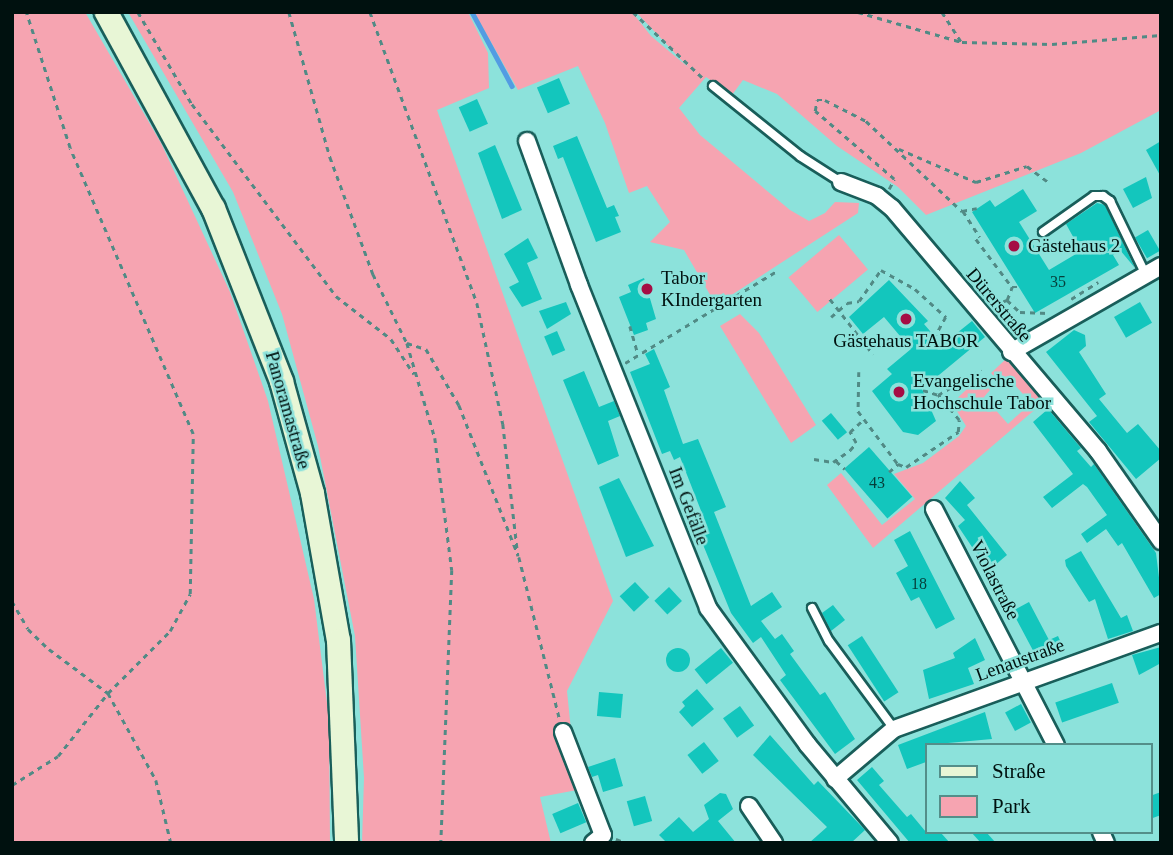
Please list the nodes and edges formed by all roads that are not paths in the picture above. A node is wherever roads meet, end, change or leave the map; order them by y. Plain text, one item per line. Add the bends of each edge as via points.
1 (106, 12) edge
2 (713, 86) road end
3 (527, 141) dead end
4 (841, 181) joint
5 (1043, 232) dead end
6 (1154, 271) edge
7 (1012, 352) junction
8 (934, 509) dead end
9 (1153, 516) edge
10 (1161, 541) edge
11 (812, 608) dead end
12 (1161, 633) edge
13 (1023, 680) junction
14 (894, 729) junction
15 (563, 732) road end
16 (1055, 743) edge
17 (835, 779) junction
18 (749, 806) dead end
19 (888, 842) edge
20 (346, 843) edge
21 (593, 843) edge
22 (774, 843) edge

1 - 20 main road, Panoramastraße via 213,208 281,381 312,492 338,640
2 - 4 lane via 791,149
3 - 17 street, Im Gefälle via 708,608
4 - 7 street, Dürerstraße via 877,196 892,208
5 - 6 lane via 1094,196 1103,196
6 - 7 street
7 - 9 street, Dürerstraße
8 - 13 street, Violastraße
9 - 10 street, Dürerstraße
11 - 14 lane via 830,641
12 - 13 street, Lenaustraße
13 - 14 street, Lenaustraße
13 - 16 street, Violastraße
14 - 17 street, Lenaustraße
15 - 21 street via 603,835
17 - 19 street, Im Gefälle
18 - 22 street

